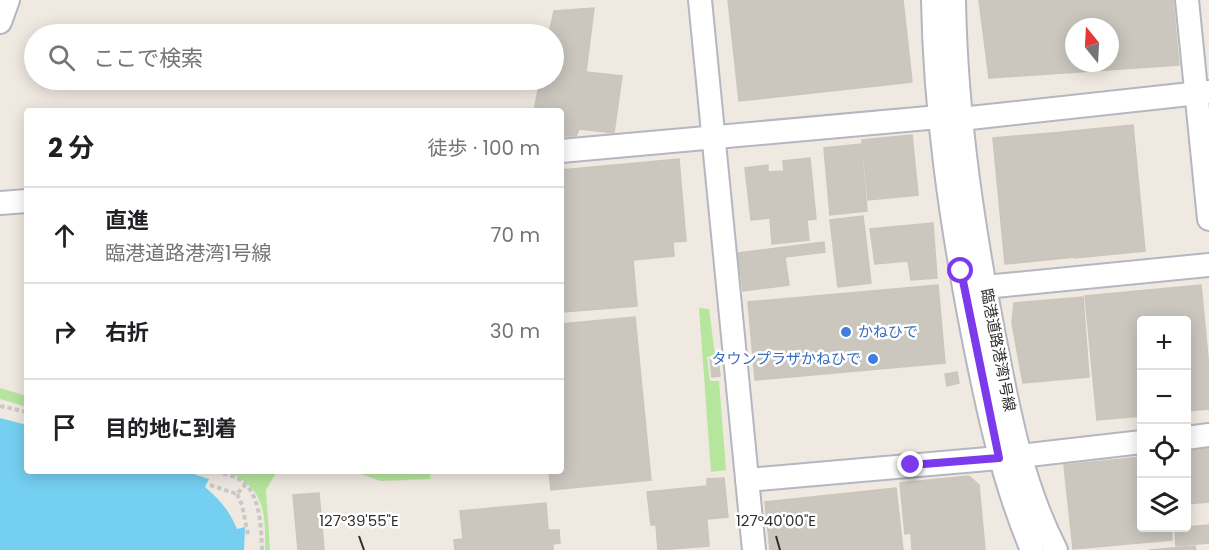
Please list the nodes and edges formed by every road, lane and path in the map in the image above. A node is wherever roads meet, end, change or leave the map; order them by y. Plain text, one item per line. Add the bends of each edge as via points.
1 (8, 0) edge
2 (700, 0) edge
3 (933, 0) edge
4 (954, 0) edge
5 (1187, 0) edge
6 (0, 22) edge
7 (1202, 93) edge
8 (950, 118) junction
9 (713, 138) junction
10 (564, 150) edge
11 (24, 201) edge
12 (0, 203) edge
13 (1209, 219) edge
14 (1209, 265) edge
15 (985, 287) junction
16 (0, 406) edge
17 (24, 411) edge
18 (1209, 435) edge
19 (1191, 437) edge
20 (1137, 443) edge
21 (1010, 457) junction
22 (224, 474) edge
23 (747, 480) junction
24 (210, 485) dead end
25 (245, 485) junction
26 (237, 494) junction
27 (248, 535) dead end
28 (262, 550) edge
29 (754, 550) edge
30 (1032, 550) edge
31 (1056, 550) edge

1 - 6 street
2 - 9 street
3 - 8 street, 臨港道路港湾1号線
4 - 8 street, 臨港道路港湾1号線
5 - 7 street
7 - 8 street
7 - 13 street
8 - 9 street
8 - 15 street, 臨港道路港湾1号線
8 - 21 street, 臨港道路港湾1号線 via 947,184 961,271
9 - 10 street
9 - 23 street
11 - 12 street
14 - 15 street
15 - 21 street, 臨港道路港湾1号線
16 - 17 path
18 - 19 street
20 - 21 street
21 - 23 street
21 - 30 street, 臨港道路港湾1号線 via 1016,512
21 - 31 street, 臨港道路港湾1号線
22 - 25 path
23 - 29 street
24 - 26 path
25 - 26 path
25 - 28 path via 257,506
26 - 27 path

